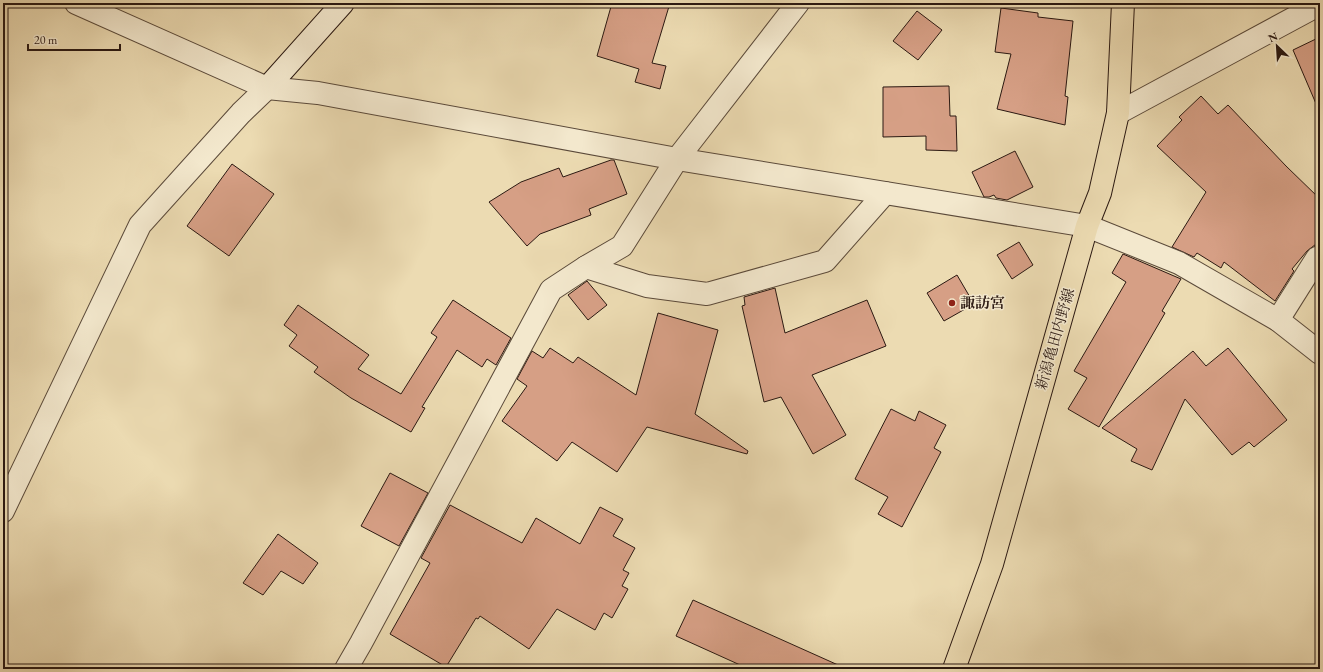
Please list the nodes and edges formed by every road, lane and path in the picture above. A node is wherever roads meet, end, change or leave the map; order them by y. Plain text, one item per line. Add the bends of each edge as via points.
1 (76, 3) edge
2 (343, 3) edge
3 (798, 3) edge
4 (1123, 3) edge
5 (1320, 4) edge
6 (267, 88) junction
7 (1118, 113) junction
8 (677, 160) junction
9 (885, 193) junction
10 (1087, 226) junction
11 (1320, 257) edge
12 (586, 267) junction
13 (1278, 320) junction
14 (1320, 353) edge
15 (3, 511) edge
16 (346, 669) edge
17 (954, 669) edge

1 - 6 street
2 - 6 street
3 - 8 street
4 - 7 main road, 新潟亀田内野線
5 - 7 street
6 - 8 street via 318,93
6 - 15 street via 241,113 140,225
7 - 10 main road, 新潟亀田内野線 via 1100,193
8 - 9 street
8 - 12 street via 622,246
9 - 10 street
9 - 12 street via 825,261 707,294 647,286
10 - 13 street via 1180,263
10 - 17 main road, 新潟亀田内野線 via 992,564
11 - 13 street
12 - 16 street via 551,290
13 - 14 street

